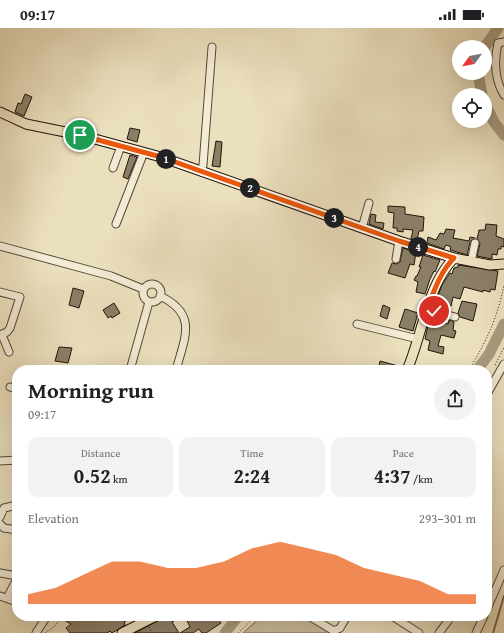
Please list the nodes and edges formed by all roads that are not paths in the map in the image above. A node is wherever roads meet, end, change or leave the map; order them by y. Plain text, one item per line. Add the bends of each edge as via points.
1 (504, 42) edge
2 (212, 47) dead end
3 (504, 95) edge
4 (0, 112) edge
5 (121, 146) junction
6 (144, 152) junction
7 (113, 168) dead end
8 (201, 172) junction
9 (369, 203) dead end
10 (116, 224) dead end
11 (362, 228) junction
12 (399, 241) junction
13 (475, 243) dead end
14 (0, 246) edge
15 (454, 258) junction
16 (396, 259) dead end
17 (471, 262) junction
18 (504, 264) edge
19 (143, 289) junction
20 (0, 292) edge
21 (160, 296) junction
22 (149, 302) junction
23 (427, 309) junction
24 (455, 317) dead end
25 (357, 324) dead end
26 (1, 335) edge
27 (418, 339) junction
28 (9, 352) dead end
29 (504, 364) edge
30 (131, 365) edge
31 (177, 365) edge
32 (409, 365) edge
33 (492, 385) edge
34 (12, 460) edge
35 (0, 461) edge
36 (12, 506) edge
37 (0, 517) edge
38 (0, 524) edge
39 (12, 529) edge
40 (504, 570) edge
41 (0, 573) edge
42 (12, 575) edge
43 (12, 586) edge
44 (492, 591) edge
45 (4, 597) edge
46 (44, 621) edge
47 (146, 621) edge
48 (317, 621) edge
49 (345, 621) edge
50 (400, 621) edge
51 (448, 621) edge
52 (482, 621) edge
53 (36, 633) edge
54 (122, 633) edge
55 (419, 633) edge
56 (439, 633) edge
57 (476, 633) edge

1 - 3 street via 498,43 495,56 498,84
2 - 8 street
4 - 5 main road via 26,124
5 - 6 main road
5 - 7 street
6 - 8 main road
6 - 10 street
8 - 11 main road
9 - 11 street
11 - 12 main road
12 - 15 main road
12 - 16 street
13 - 17 street
14 - 19 street via 111,276
15 - 17 main road
15 - 23 main road via 442,273
17 - 18 main road
19 - 21 street via 146,285 155,284 159,287
19 - 22 street via 142,294
20 - 26 street via 20,297 10,328
21 - 22 street via 157,300
21 - 31 street via 178,307 187,325
22 - 30 street
23 - 24 street
23 - 27 main road
25 - 27 street
26 - 28 street
27 - 32 main road
29 - 33 street
34 - 35 street
36 - 37 street via 4,508
38 - 39 street via 4,528
40 - 44 street
41 - 42 street
43 - 45 street
46 - 53 street
47 - 54 main road
48 - 49 street via 334,631
50 - 55 street
51 - 56 street
52 - 57 street

